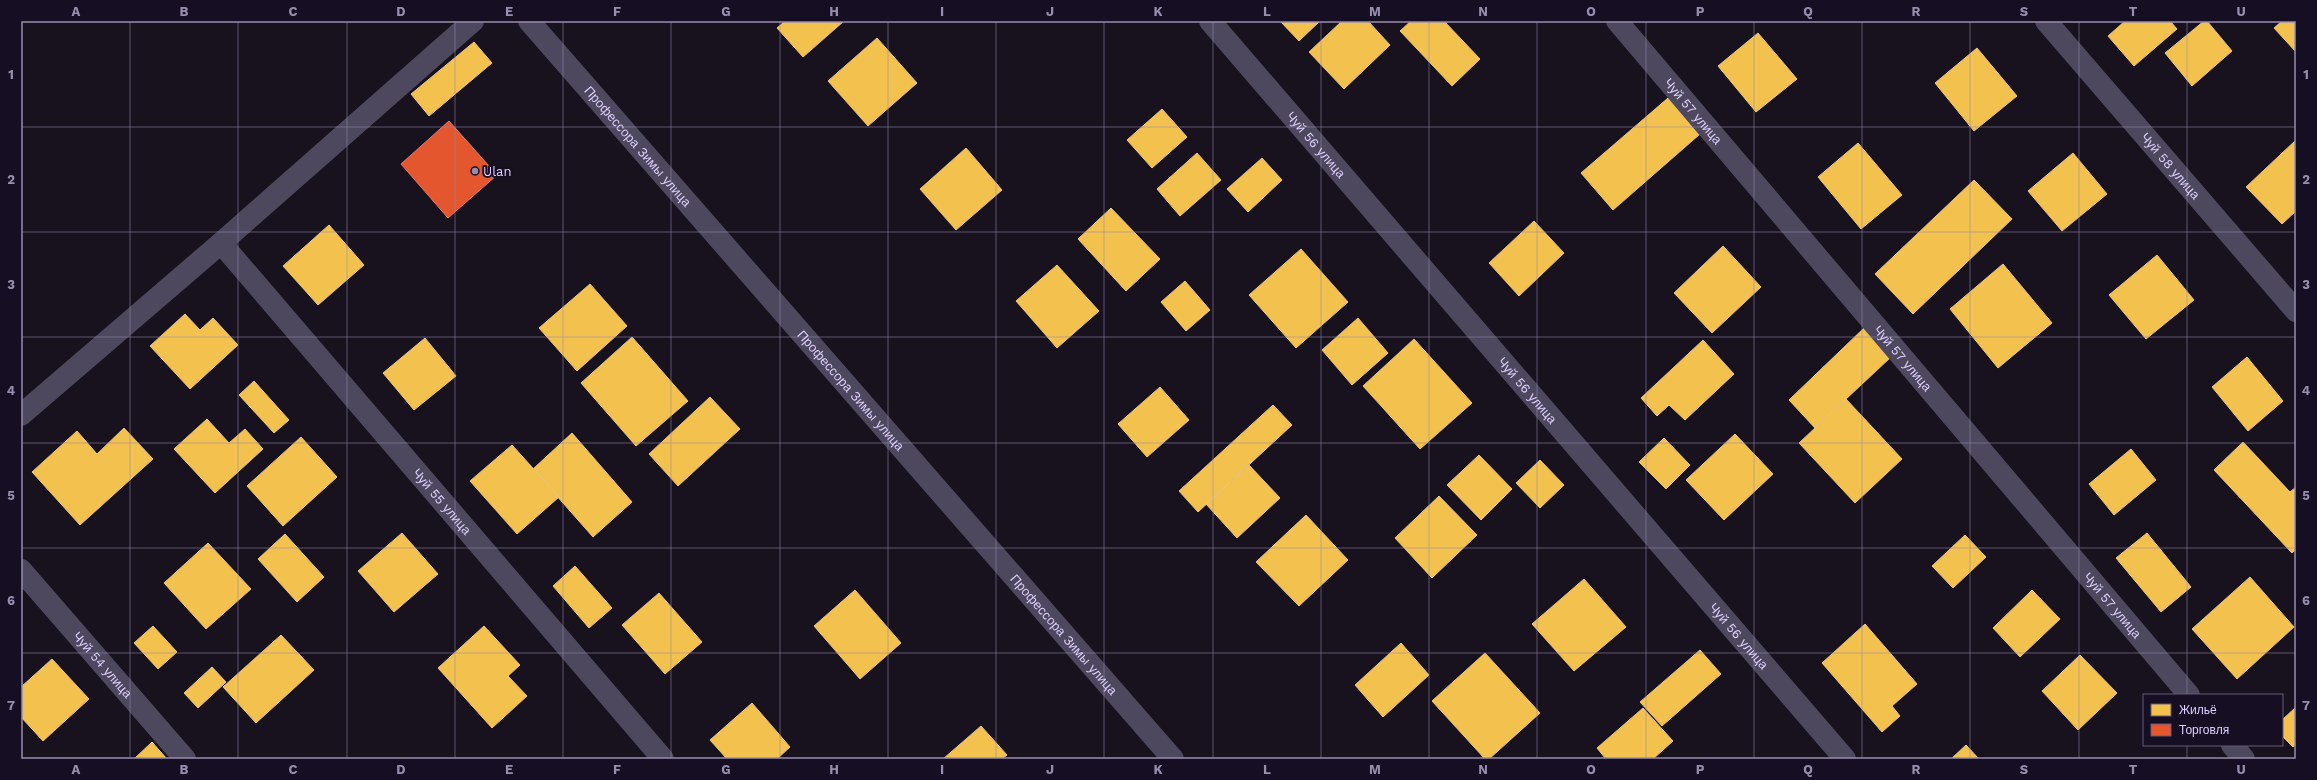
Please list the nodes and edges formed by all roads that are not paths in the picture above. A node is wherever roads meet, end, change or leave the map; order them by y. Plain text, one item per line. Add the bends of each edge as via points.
1 (473, 21) edge
2 (529, 21) edge
3 (1210, 21) edge
4 (1617, 21) edge
5 (2046, 21) edge
6 (221, 243) junction
7 (2296, 311) edge
8 (21, 415) edge
9 (21, 570) edge
10 (2188, 694) edge
11 (2233, 746) edge
12 (184, 759) edge
13 (662, 759) edge
14 (1173, 759) edge
15 (1845, 759) edge
16 (2244, 759) edge

1 - 6 street
2 - 14 street, Профессора Зимы улица
3 - 15 street, Чуй 56 улица
4 - 10 street, Чуй 57 улица
5 - 7 street, Чуй 58 улица
6 - 8 street
6 - 13 street, Чуй 55 улица
9 - 12 street, Чуй 54 улица
11 - 16 street

